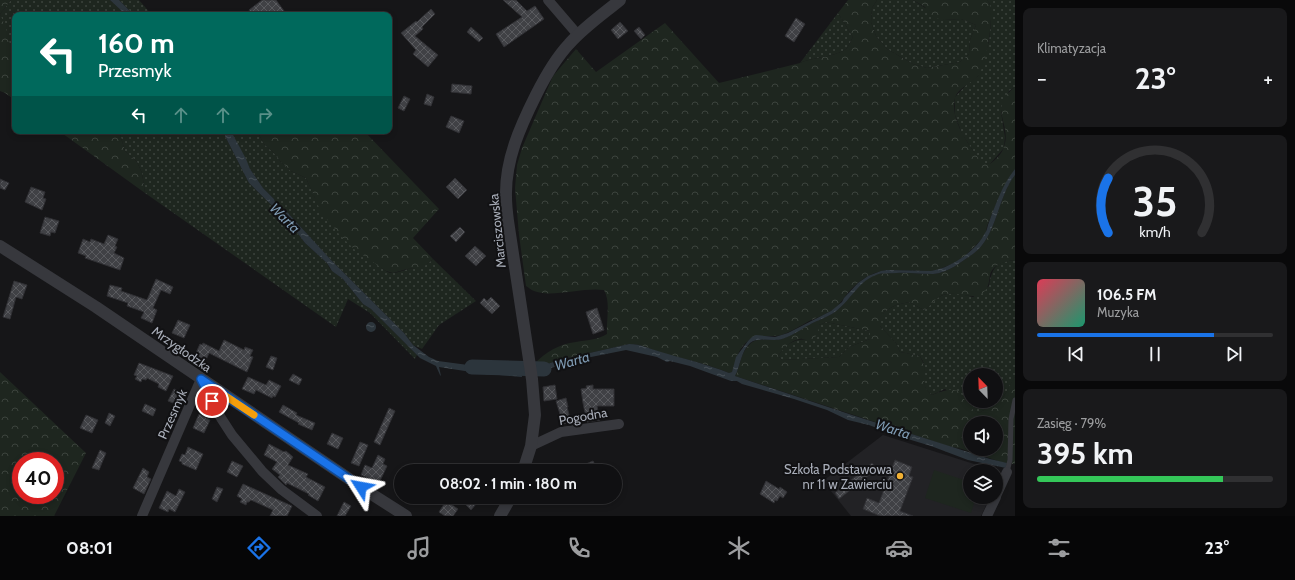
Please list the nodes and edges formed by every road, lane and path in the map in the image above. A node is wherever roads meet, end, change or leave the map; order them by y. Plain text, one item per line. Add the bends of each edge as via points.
1 (548, 0) edge
2 (620, 0) edge
3 (578, 35) junction
4 (0, 246) edge
5 (201, 379) junction
6 (1015, 400) edge
7 (619, 424) dead end
8 (531, 446) junction
9 (525, 464) edge
10 (1007, 472) joint
11 (1003, 481) edge
12 (507, 504) edge
13 (992, 504) edge
14 (142, 516) edge
15 (317, 516) edge
16 (406, 516) edge
17 (500, 516) edge
18 (987, 516) edge

1 - 3 street
2 - 3 street, Marciszowska
3 - 8 street, Marciszowska via 555,60 539,90 514,143 508,170 508,222 532,379 535,415
4 - 5 street, Mrzygłodzka via 96,307
5 - 14 street, Przesmyk
5 - 15 street, Przesmyk via 232,435 262,471 282,490
5 - 16 street, Mrzygłodzka
6 - 10 lane
7 - 8 street, Pogodna via 561,432
8 - 9 street, Marciszowska
10 - 11 street
12 - 17 street
13 - 18 street

